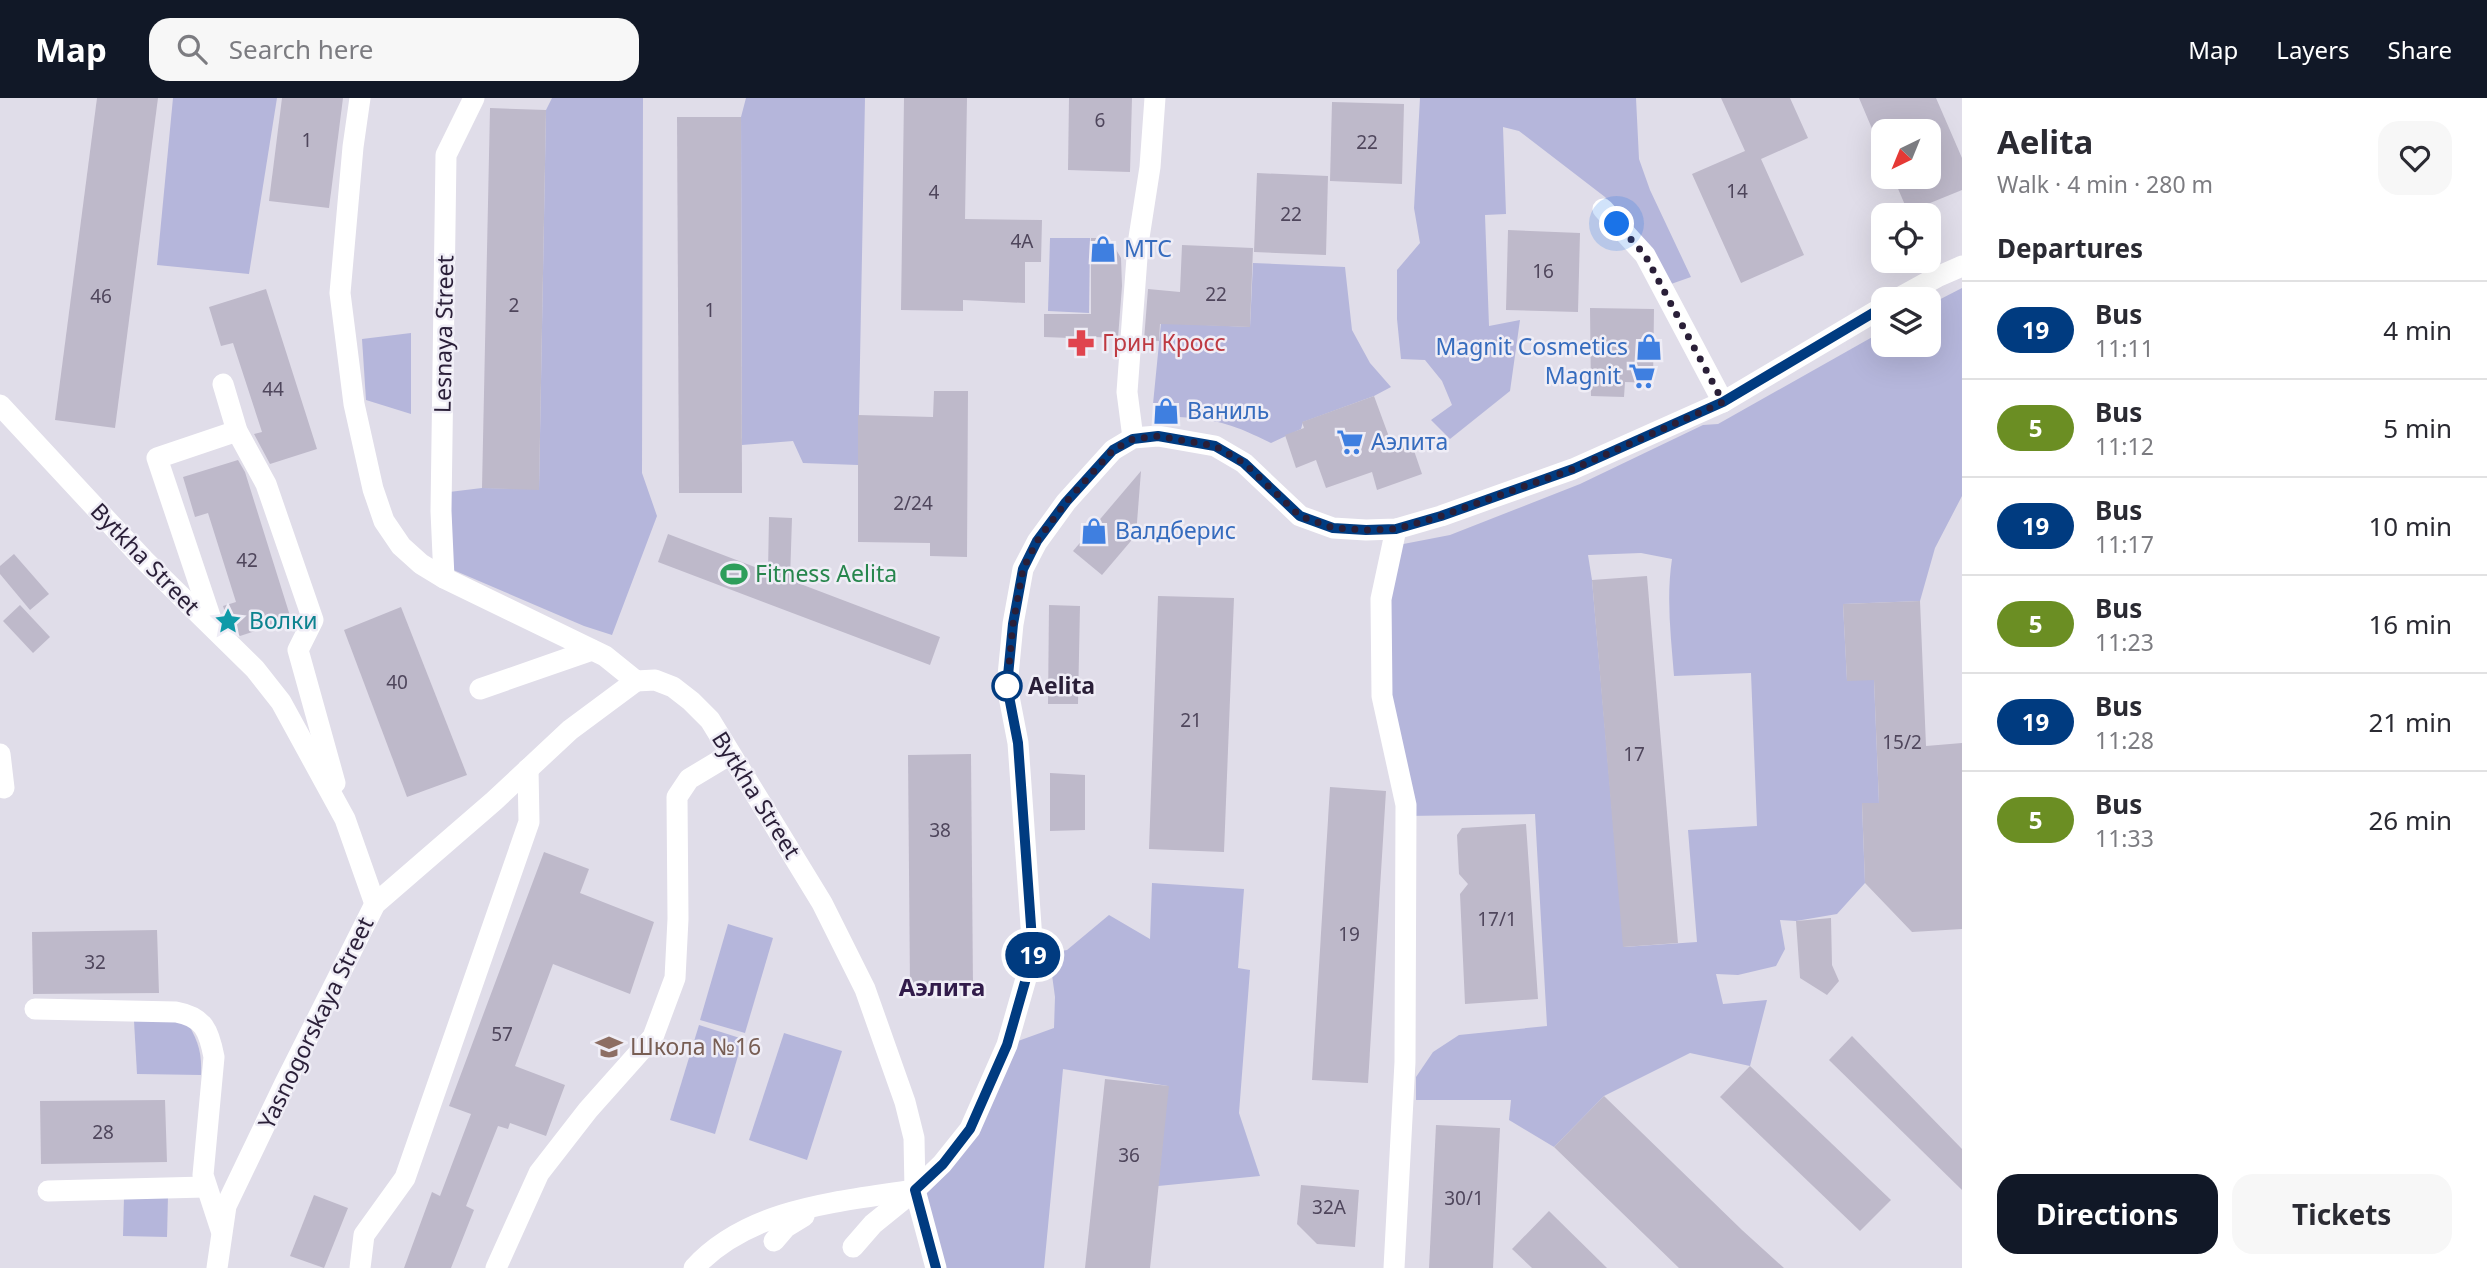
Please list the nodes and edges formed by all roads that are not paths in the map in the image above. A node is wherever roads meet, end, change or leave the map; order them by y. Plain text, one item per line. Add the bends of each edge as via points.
1 (360, 98) edge
2 (474, 98) edge
3 (1155, 98) edge
4 (1603, 209) dead end
5 (1962, 266) edge
6 (1919, 287) edge
7 (1871, 314) edge
8 (223, 384) dead end
9 (1723, 402) junction
10 (0, 405) edge
11 (237, 432) junction
12 (1133, 439) junction
13 (1396, 529) junction
14 (444, 578) junction
15 (215, 631) junction
16 (592, 650) junction
17 (636, 681) junction
18 (480, 689) dead end
19 (0, 754) edge
20 (729, 755) junction
21 (528, 769) junction
22 (4, 788) dead end
23 (345, 819) junction
24 (375, 904) junction
25 (35, 1009) dead end
26 (205, 1187) junction
27 (915, 1190) junction
28 (48, 1191) dead end
29 (820, 1205) junction
30 (221, 1232) junction
31 (774, 1241) dead end
32 (853, 1247) dead end
33 (217, 1268) edge
34 (360, 1268) edge
35 (496, 1268) edge
36 (694, 1268) edge
37 (936, 1268) edge
38 (1394, 1268) edge

1 - 14 street, Bytkha Street via 340,293 347,362 384,521 401,546
2 - 14 street, Lesnaya Street via 446,155
3 - 12 street via 1127,392
4 - 9 street via 1645,255
5 - 6 street
7 - 9 street
8 - 11 street
9 - 13 street via 1573,469
10 - 15 street, Bytkha Street
11 - 15 street via 157,458
11 - 23 street via 266,484 313,620 298,650
12 - 13 street via 1158,436 1215,446 1244,463 1300,516 1333,528
12 - 27 street via 1113,450 1066,502 1023,569 1007,686 1018,743 1033,954 1007,1045 970,1129
13 - 38 street via 1381,599 1382,696 1406,805 1405,1062
14 - 16 street, Bytkha Street
15 - 23 street, Bytkha Street via 281,702
16 - 17 street, Bytkha Street
16 - 18 street
17 - 20 street, Bytkha Street via 655,680 691,701 710,720
17 - 21 street, Yasnogorskaya Street via 570,730
19 - 22 street
20 - 27 street, Bytkha Street via 822,902 865,989 914,1138
20 - 35 street via 689,779 677,797 676,978 653,1037 539,1173
21 - 24 street, Yasnogorskaya Street
21 - 34 street via 529,822 405,1178 364,1235
23 - 24 street, Bytkha Street
24 - 30 street, Yasnogorskaya Street via 226,1206
25 - 26 street via 176,1012 191,1015 202,1024 214,1057
26 - 28 street
26 - 30 street
27 - 29 street
27 - 32 street
27 - 37 street, Bytkha Street
29 - 31 street via 786,1227
29 - 36 street via 762,1223 730,1239
30 - 33 street, Yasnogorskaya Street

